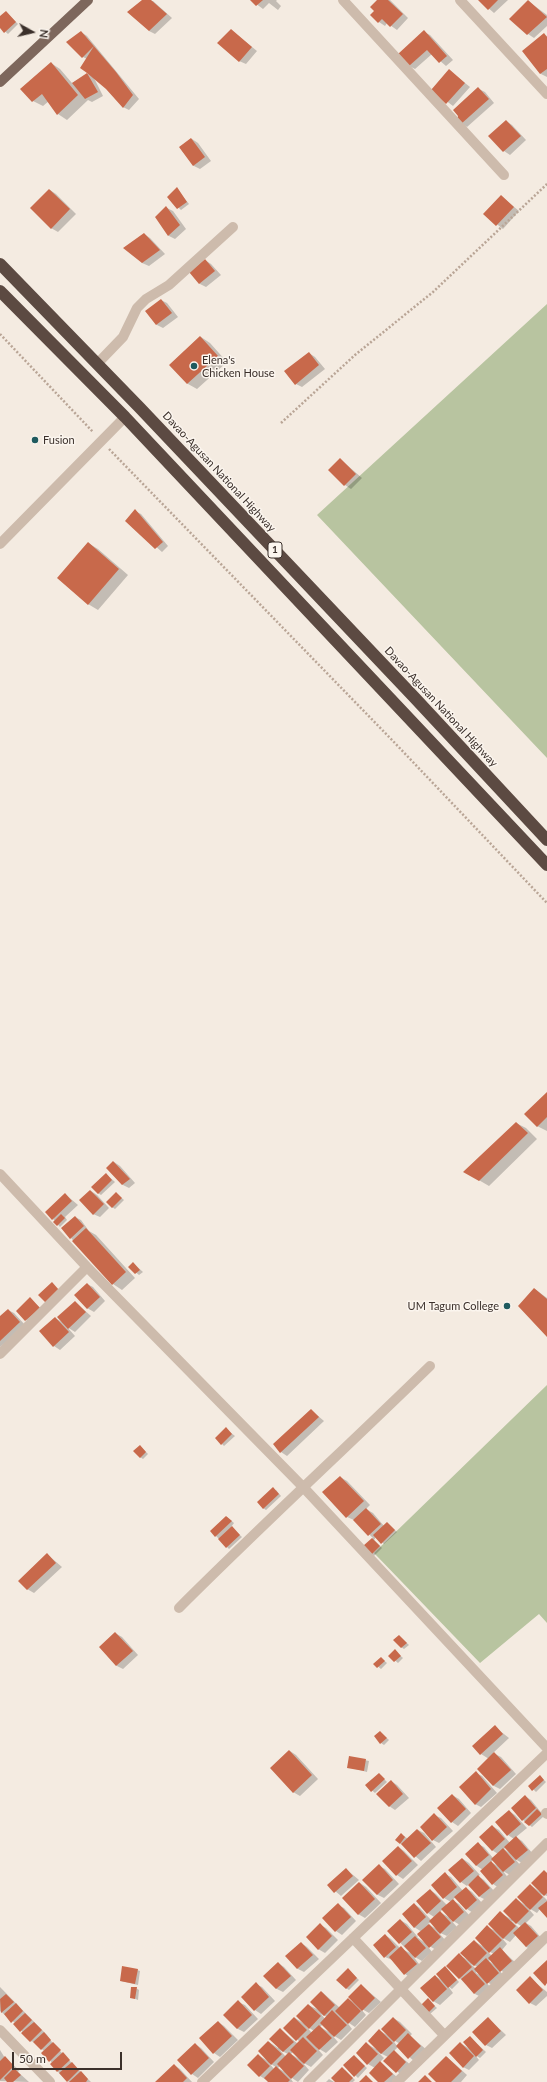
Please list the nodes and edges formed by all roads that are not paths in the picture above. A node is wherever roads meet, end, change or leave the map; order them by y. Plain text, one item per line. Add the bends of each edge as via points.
1 (87, 0) edge
2 (343, 0) edge
3 (460, 0) edge
4 (0, 82) edge
5 (547, 94) edge
6 (504, 176) dead end
7 (233, 227) dead end
8 (0, 264) edge
9 (0, 291) edge
10 (97, 364) junction
11 (84, 376) junction
12 (125, 417) junction
13 (0, 544) edge
14 (543, 836) edge
15 (527, 844) junction
16 (547, 865) edge
17 (0, 1174) edge
18 (87, 1267) junction
19 (0, 1354) edge
20 (430, 1366) dead end
21 (304, 1488) junction
22 (179, 1608) dead end
23 (547, 1748) edge
24 (547, 1752) edge
25 (547, 1843) edge
26 (547, 1936) edge
27 (352, 1938) junction
28 (400, 1989) junction
29 (0, 2030) edge
30 (444, 2035) junction
31 (50, 2082) edge
32 (202, 2082) edge
33 (308, 2082) edge
34 (397, 2082) edge

1 - 4 main road
2 - 6 street
3 - 5 street
7 - 10 street via 169,285 146,299 137,308 123,337
8 - 10 highway, Davao-Agusan National Highway / 1
9 - 11 highway, 1
10 - 11 highway
10 - 14 highway, Davao-Agusan National Highway / 1 via 409,691
11 - 12 highway, 1
12 - 13 street
12 - 15 highway, 1
14 - 15 highway
15 - 16 highway, 1
17 - 18 street
18 - 19 street
18 - 21 street
20 - 21 street
21 - 22 street
21 - 23 street
24 - 27 street
25 - 28 street
26 - 30 street
27 - 28 street
27 - 32 street
28 - 30 street
28 - 33 street
29 - 31 street
30 - 34 street

